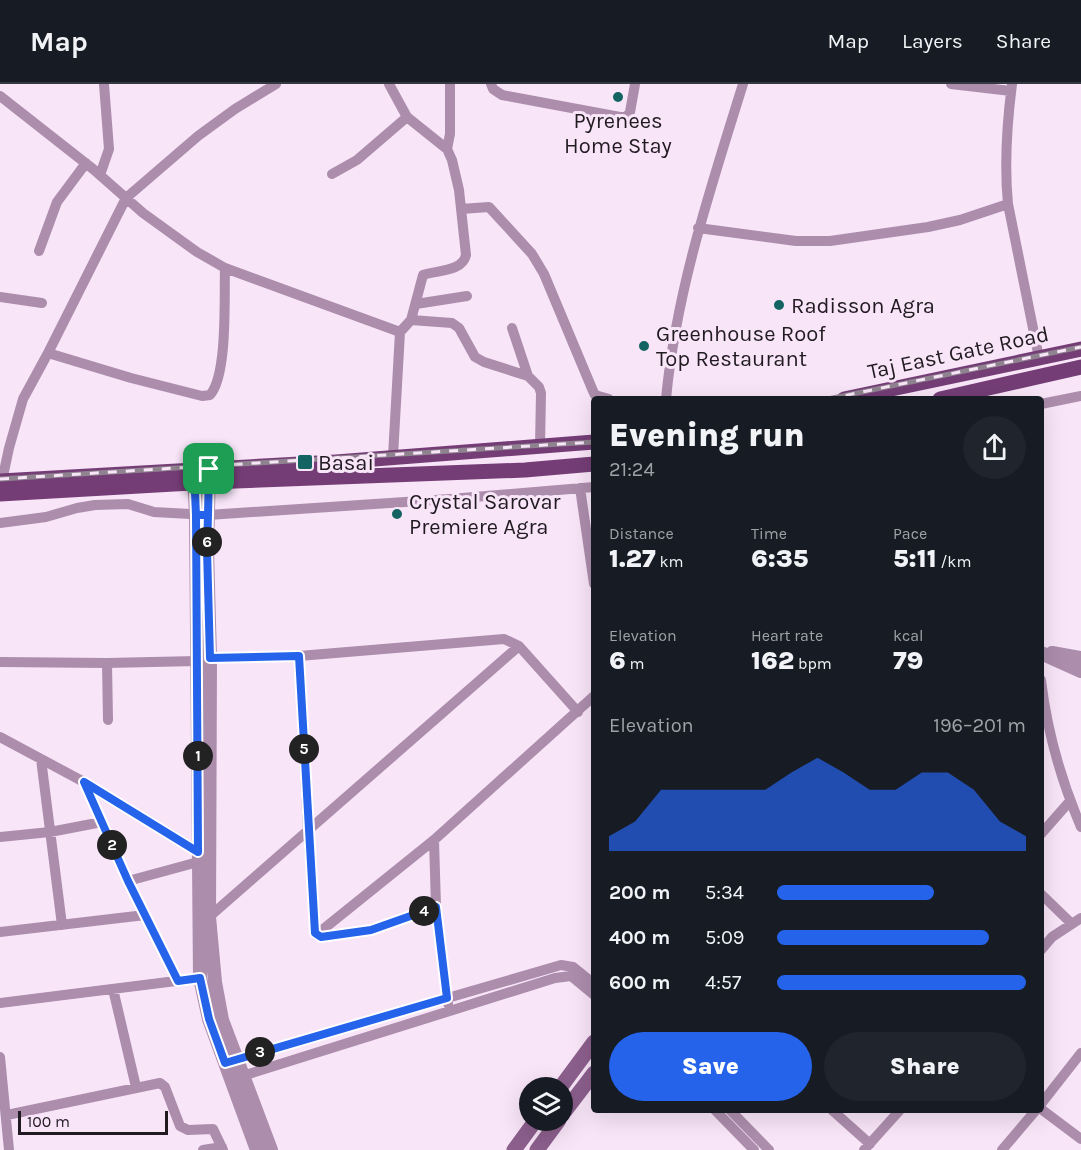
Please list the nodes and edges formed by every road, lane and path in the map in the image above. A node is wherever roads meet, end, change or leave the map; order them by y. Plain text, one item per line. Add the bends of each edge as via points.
1 (104, 84) edge
2 (276, 84) edge
3 (390, 84) edge
4 (450, 84) edge
5 (492, 84) edge
6 (635, 84) edge
7 (743, 84) edge
8 (951, 84) edge
9 (1012, 88) edge
10 (0, 96) edge
11 (406, 117) junction
12 (447, 149) junction
13 (86, 163) junction
14 (332, 174) dead end
15 (100, 175) junction
16 (126, 198) junction
17 (1008, 204) junction
18 (461, 208) junction
19 (698, 228) junction
20 (39, 251) dead end
21 (225, 268) junction
22 (467, 296) dead end
23 (0, 297) edge
24 (42, 303) dead end
25 (416, 304) junction
26 (411, 320) junction
27 (512, 328) dead end
28 (400, 332) junction
29 (1081, 349) edge
30 (48, 354) junction
31 (1039, 358) junction
32 (1081, 367) edge
33 (528, 375) junction
34 (599, 396) edge
35 (666, 396) edge
36 (858, 396) edge
37 (953, 396) edge
38 (1081, 396) edge
39 (1044, 403) edge
40 (591, 442) edge
41 (540, 446) junction
42 (393, 456) junction
43 (591, 464) edge
44 (525, 470) junction
45 (591, 470) edge
46 (202, 476) junction
47 (1, 485) edge
48 (591, 487) edge
49 (580, 488) junction
50 (202, 515) junction
51 (0, 523) edge
52 (591, 563) edge
53 (519, 646) junction
54 (1044, 652) edge
55 (1044, 653) edge
56 (299, 656) junction
57 (1081, 658) edge
58 (203, 660) junction
59 (0, 662) edge
60 (107, 663) junction
61 (1081, 671) edge
62 (591, 699) edge
63 (1044, 702) edge
64 (578, 712) junction
65 (108, 720) dead end
66 (0, 736) edge
67 (41, 759) junction
68 (84, 782) junction
69 (1070, 801) junction
70 (102, 822) junction
71 (1081, 827) edge
72 (308, 831) junction
73 (1044, 831) edge
74 (50, 832) junction
75 (0, 837) edge
76 (434, 840) junction
77 (198, 857) junction
78 (128, 881) junction
79 (1044, 896) edge
80 (436, 907) junction
81 (145, 915) junction
82 (209, 916) junction
83 (1076, 920) edge
84 (62, 925) junction
85 (0, 932) edge
86 (316, 935) junction
87 (1044, 946) edge
88 (200, 978) junction
89 (178, 981) junction
90 (591, 982) edge
91 (113, 989) junction
92 (591, 993) edge
93 (447, 998) junction
94 (0, 1003) edge
95 (448, 1010) junction
96 (591, 1046) edge
97 (1081, 1053) edge
98 (0, 1058) edge
99 (231, 1061) junction
100 (568, 1077) edge
101 (591, 1077) edge
102 (237, 1078) junction
103 (136, 1088) junction
104 (2, 1097) edge
105 (1044, 1100) edge
106 (573, 1101) edge
107 (1044, 1111) edge
108 (718, 1113) edge
109 (733, 1113) edge
110 (834, 1113) edge
111 (897, 1113) edge
112 (1034, 1113) edge
113 (6, 1115) junction
114 (528, 1131) edge
115 (551, 1131) edge
116 (1081, 1139) edge
117 (867, 1147) edge
118 (223, 1148) edge
119 (1005, 1149) edge
120 (9, 1150) edge
121 (203, 1150) edge
122 (256, 1150) edge
123 (271, 1150) edge
124 (514, 1150) edge
125 (537, 1150) edge
126 (754, 1150) edge
127 (769, 1150) edge

1 - 15 street via 109,149
2 - 16 street via 198,136
3 - 11 street
4 - 12 street
5 - 6 street via 502,95 626,117
7 - 19 street
8 - 9 street
9 - 17 street
10 - 13 street
11 - 12 street
11 - 14 street via 357,159
12 - 18 street via 456,171
13 - 15 street
13 - 20 street via 57,202
15 - 16 street
16 - 21 street via 197,252
16 - 30 street
17 - 19 street via 928,227 830,241 786,240
17 - 31 street
18 - 25 street via 465,259 448,270 423,275
18 - 34 street via 489,207 532,254 593,391
19 - 35 street via 672,348
21 - 28 street
21 - 30 street via 223,348 210,395 201,396
22 - 25 street
23 - 24 street
25 - 26 street
26 - 28 street
26 - 33 street via 452,323 475,357
27 - 33 street
28 - 42 street
29 - 31 main road, Taj East Gate Road
30 - 47 street via 23,399
31 - 36 main road, Taj East Gate Road
32 - 37 main road
33 - 41 street via 541,393
38 - 39 street
40 - 41 main road
41 - 42 main road
42 - 46 main road
43 - 44 main road
44 - 45 street
44 - 46 main road
46 - 47 main road
46 - 50 street
48 - 49 street
49 - 50 street
49 - 52 street
50 - 51 street via 154,512 118,504
50 - 58 street
53 - 56 street via 504,639
53 - 64 street
53 - 72 street
54 - 57 street
55 - 61 street
56 - 58 street
56 - 72 street
58 - 60 street
58 - 77 street
58 - 82 street
59 - 60 street
60 - 65 street
62 - 64 street
63 - 69 street
64 - 76 street
66 - 67 street
67 - 68 street
67 - 74 street
68 - 70 street
68 - 77 street
69 - 71 street
69 - 73 street
70 - 74 street
70 - 78 street
72 - 82 street
72 - 86 street
74 - 75 street
74 - 84 street
76 - 80 street
76 - 86 street
77 - 78 street
77 - 88 street
78 - 81 street
79 - 83 street
80 - 86 street via 361,932
80 - 93 street
81 - 84 street
81 - 89 street
82 - 99 street via 218,1001
83 - 87 street
84 - 85 street
88 - 89 street
88 - 99 street via 209,1019
89 - 91 street
90 - 93 street via 573,967 561,965
91 - 94 street
91 - 103 street
92 - 95 street via 571,976 565,976
93 - 95 street
93 - 99 street
95 - 102 street
96 - 100 main road
97 - 105 street
98 - 104 street
99 - 102 street
101 - 106 main road
102 - 122 street
102 - 123 street
103 - 113 street
103 - 118 street via 163,1085 180,1126 188,1130 213,1129
104 - 113 street
107 - 116 street
108 - 126 street
109 - 127 street
110 - 117 street
111 - 117 street
112 - 119 street
113 - 120 street
114 - 124 main road
115 - 125 main road
118 - 121 street

